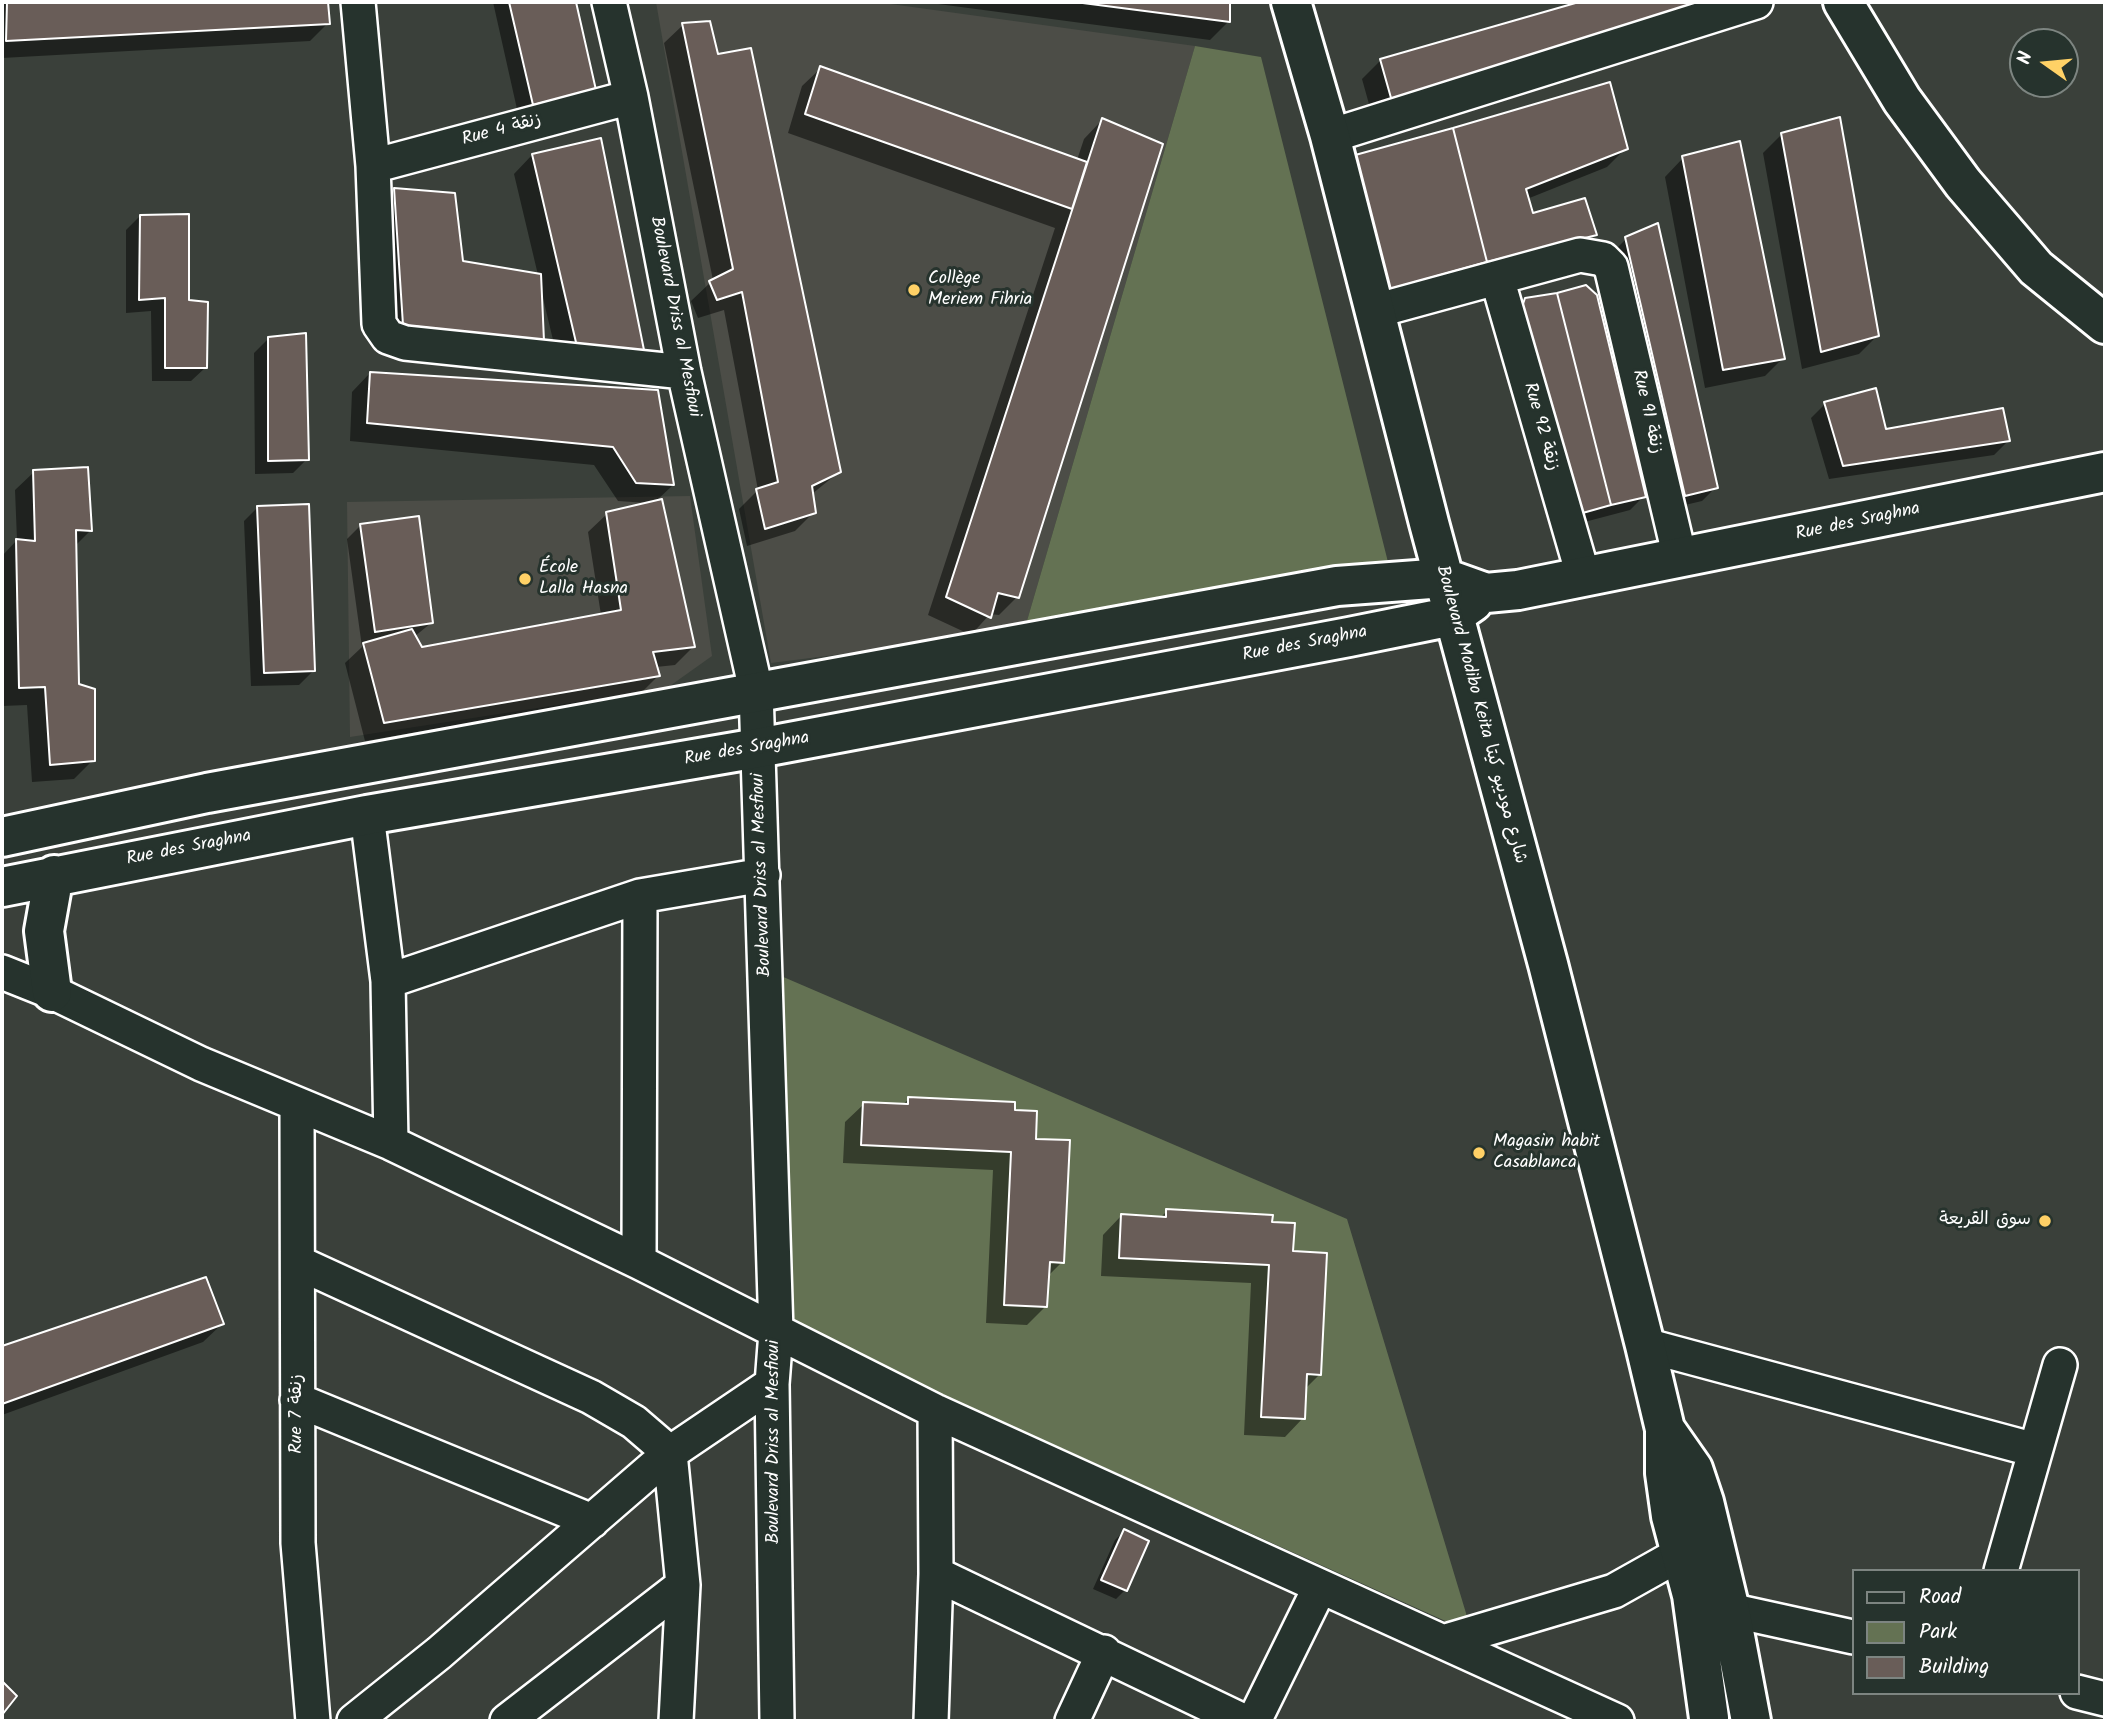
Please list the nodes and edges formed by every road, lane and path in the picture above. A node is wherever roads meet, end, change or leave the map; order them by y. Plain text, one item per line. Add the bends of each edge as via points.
1 (358, 2) edge
2 (609, 2) edge
3 (1291, 2) edge
4 (1756, 2) edge
5 (1843, 2) edge
6 (631, 97) junction
7 (1330, 136) junction
8 (373, 166) junction
9 (1497, 278) junction
10 (1375, 311) junction
11 (2105, 324) edge
12 (684, 372) junction
13 (2105, 472) edge
14 (1680, 558) junction
15 (1583, 575) junction
16 (1444, 578) junction
17 (1486, 593) junction
18 (1453, 616) junction
19 (756, 690) junction
20 (758, 748) junction
21 (367, 816) junction
22 (2, 837) edge
23 (54, 875) junction
24 (762, 875) junction
25 (2, 887) edge
26 (640, 896) junction
27 (2, 972) edge
28 (388, 981) junction
29 (51, 992) junction
30 (297, 1105) junction
31 (391, 1143) junction
32 (639, 1262) junction
33 (299, 1263) junction
34 (776, 1332) junction
35 (1645, 1345) junction
36 (2060, 1365) dead end
37 (772, 1384) junction
38 (298, 1400) junction
39 (935, 1411) junction
40 (1665, 1429) junction
41 (2035, 1450) junction
42 (670, 1453) junction
43 (592, 1521) junction
44 (1680, 1554) junction
45 (2002, 1569) edge
46 (936, 1574) junction
47 (683, 1585) junction
48 (1320, 1587) junction
49 (1730, 1610) junction
50 (1852, 1637) edge
51 (1446, 1641) junction
52 (1104, 1652) junction
53 (2079, 1692) edge
54 (2105, 1699) edge
55 (1718, 1720) edge
56 (313, 1721) edge
57 (354, 1721) edge
58 (507, 1721) edge
59 (676, 1721) edge
60 (776, 1721) edge
61 (931, 1721) edge
62 (1072, 1721) edge
63 (1243, 1721) edge
64 (1254, 1721) edge
65 (1617, 1721) edge
66 (1751, 1721) edge

1 - 8 street
2 - 6 street, Boulevard Driss al Mesfioui
3 - 7 street, Boulevard Modibo Keita شارع موديبو كيتا
4 - 7 street
5 - 11 street via 1902,100 1963,183 2036,268
6 - 8 street, Rue 4 زنقة
6 - 12 street, Boulevard Driss al Mesfioui
7 - 10 street, Boulevard Modibo Keita شارع موديبو كيتا
8 - 12 street via 379,324 388,337 405,343
9 - 10 street
9 - 14 street, Rue 91 زنقة via 1580,255 1604,259 1611,267
9 - 15 street, Rue 92 زنقة
10 - 16 street, Boulevard Modibo Keita شارع موديبو كيتا
12 - 19 street, Boulevard Driss al Mesfioui
13 - 14 street, Rue des Sraghna
14 - 15 street, Rue des Sraghna
15 - 17 street, Rue des Sraghna
16 - 17 street, Rue des Sraghna
16 - 18 street, Boulevard Modibo Keita شارع موديبو كيتا
16 - 19 street, Rue des Sraghna via 1337,586
17 - 18 street, Rue des Sraghna
18 - 20 street, Rue des Sraghna
18 - 35 street, Boulevard Modibo Keita شارع موديبو كيتا
19 - 20 street, Boulevard Driss al Mesfioui
19 - 22 street, Rue des Sraghna via 207,793
20 - 21 street, Rue des Sraghna
20 - 24 street, Boulevard Driss al Mesfioui
21 - 23 street, Rue des Sraghna
21 - 28 street
23 - 25 street, Rue des Sraghna
23 - 29 street via 44,931
24 - 26 street
24 - 34 street, Boulevard Driss al Mesfioui
26 - 28 street
26 - 32 street
27 - 29 street
28 - 31 street
29 - 30 street
30 - 31 street
30 - 33 street, Rue 7 زنقة
31 - 32 street
32 - 34 street
33 - 38 street, Rue 7 زنقة
33 - 42 street via 591,1397 634,1422
34 - 37 street, Boulevard Driss al Mesfioui
34 - 39 street
35 - 40 street, Boulevard Modibo Keita شارع موديبو كيتا
35 - 41 street
36 - 41 street
37 - 42 street
37 - 60 street, Boulevard Driss al Mesfioui
38 - 43 street
38 - 56 street, Rue 7 زنقة via 298,1543
39 - 46 street
39 - 48 street
40 - 44 street, Boulevard Modibo Keita شارع موديبو كيتا via 1665,1473
40 - 49 street, Boulevard Modibo Keita شارع موديبو كيتا via 1693,1469
41 - 45 street
42 - 43 street
42 - 47 street
43 - 57 street
44 - 51 street via 1614,1591
44 - 55 street, Boulevard Modibo Keita شارع موديبو كيتا
46 - 52 street
46 - 61 street
47 - 58 street
47 - 59 street
48 - 51 street
48 - 64 street
49 - 50 street
49 - 66 street, Boulevard Modibo Keita شارع موديبو كيتا
51 - 65 street
52 - 62 street
52 - 63 street
53 - 54 street

